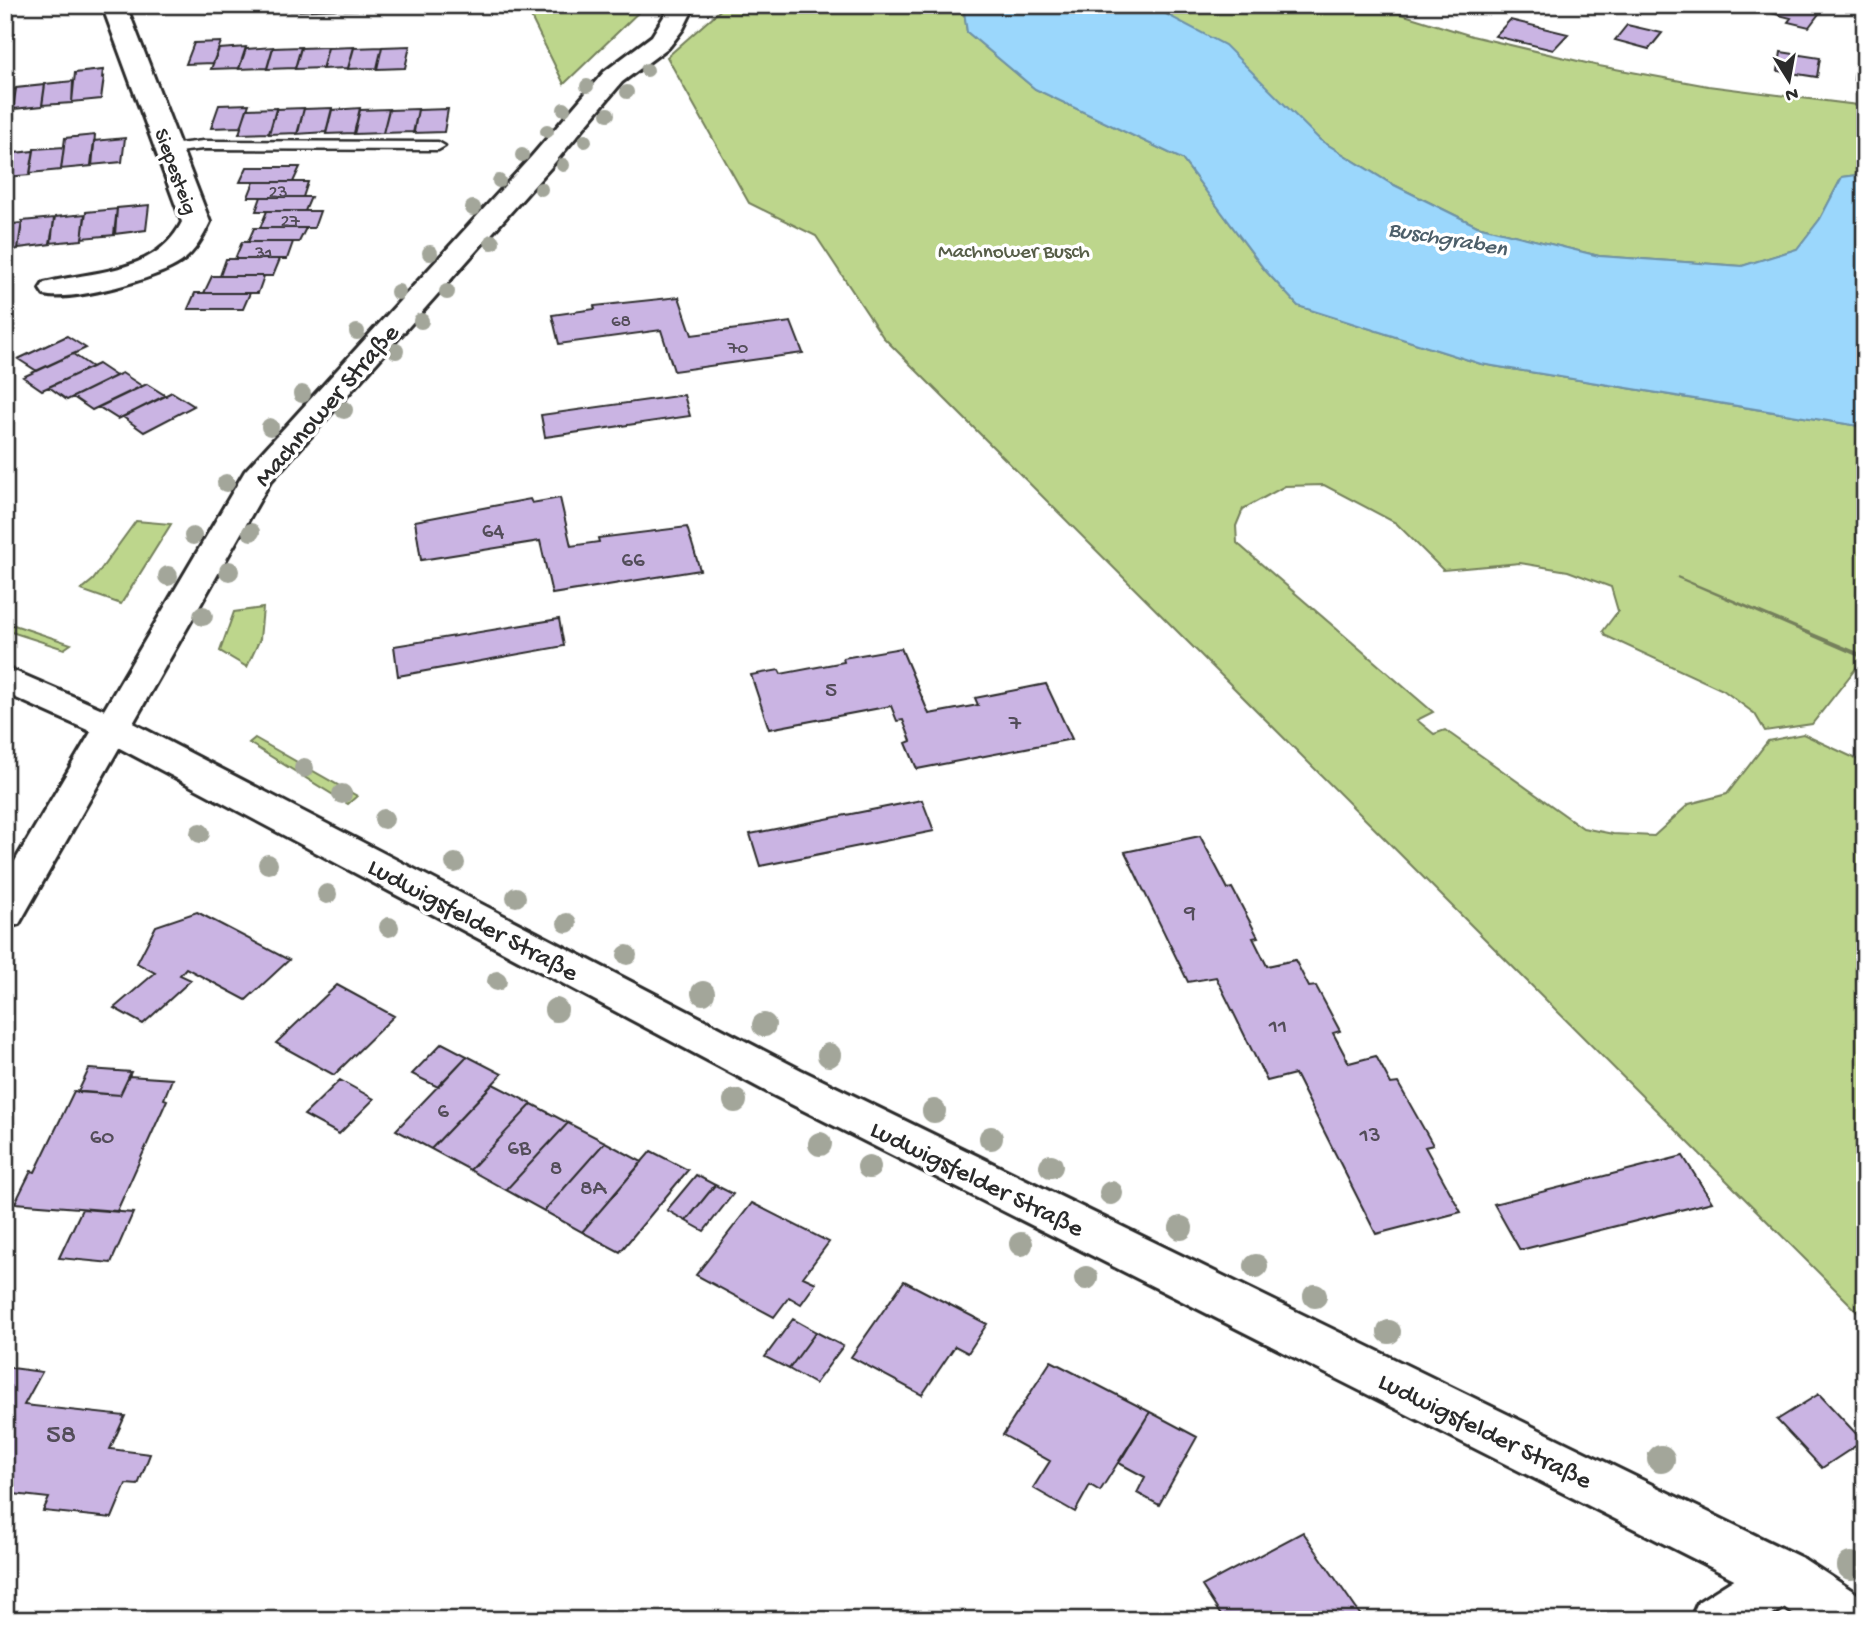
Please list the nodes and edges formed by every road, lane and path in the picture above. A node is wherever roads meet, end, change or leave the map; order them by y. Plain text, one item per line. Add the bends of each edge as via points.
1 (114, 5) edge
2 (680, 5) edge
3 (613, 77) junction
4 (438, 146) dead end
5 (170, 149) junction
6 (54, 289) dead end
7 (5, 679) edge
8 (110, 727) junction
9 (5, 914) edge
10 (1785, 1577) junction
11 (1717, 1620) edge
12 (1850, 1620) edge

1 - 5 street, Siepesteig
2 - 3 street, Machnower Straße via 666,34
2 - 3 street, Machnower Straße via 632,36
3 - 8 street, Machnower Straße via 256,478
4 - 5 lane via 203,145
5 - 6 street, Siepesteig via 196,217 185,243 147,269
7 - 8 street, Ludwigsfelder Straße
8 - 9 street, Machnower Straße
8 - 10 street, Ludwigsfelder Straße via 786,1082
10 - 11 street
10 - 12 street, Ludwigsfelder Straße

